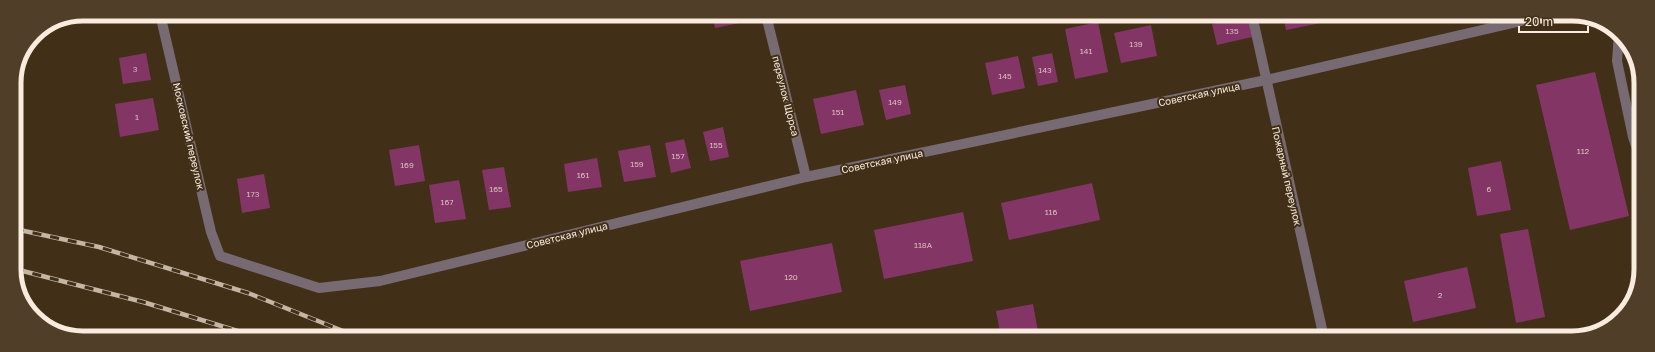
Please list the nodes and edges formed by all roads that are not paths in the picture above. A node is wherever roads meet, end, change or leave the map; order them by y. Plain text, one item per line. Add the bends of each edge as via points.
1 (162, 21) edge
2 (767, 21) edge
3 (1253, 21) edge
4 (1521, 21) edge
5 (1618, 42) edge
6 (1266, 80) junction
7 (1634, 140) edge
8 (806, 177) junction
9 (220, 256) joint
10 (1322, 331) edge

1 - 9 street, Московский переулок via 211,232
2 - 8 street, переулок Щорса
3 - 6 street, Пожарный переулок
4 - 6 street, Советская улица
5 - 7 street via 1617,61
6 - 8 street, Советская улица
6 - 10 street, Пожарный переулок
8 - 9 street, Советская улица via 380,281 318,288

